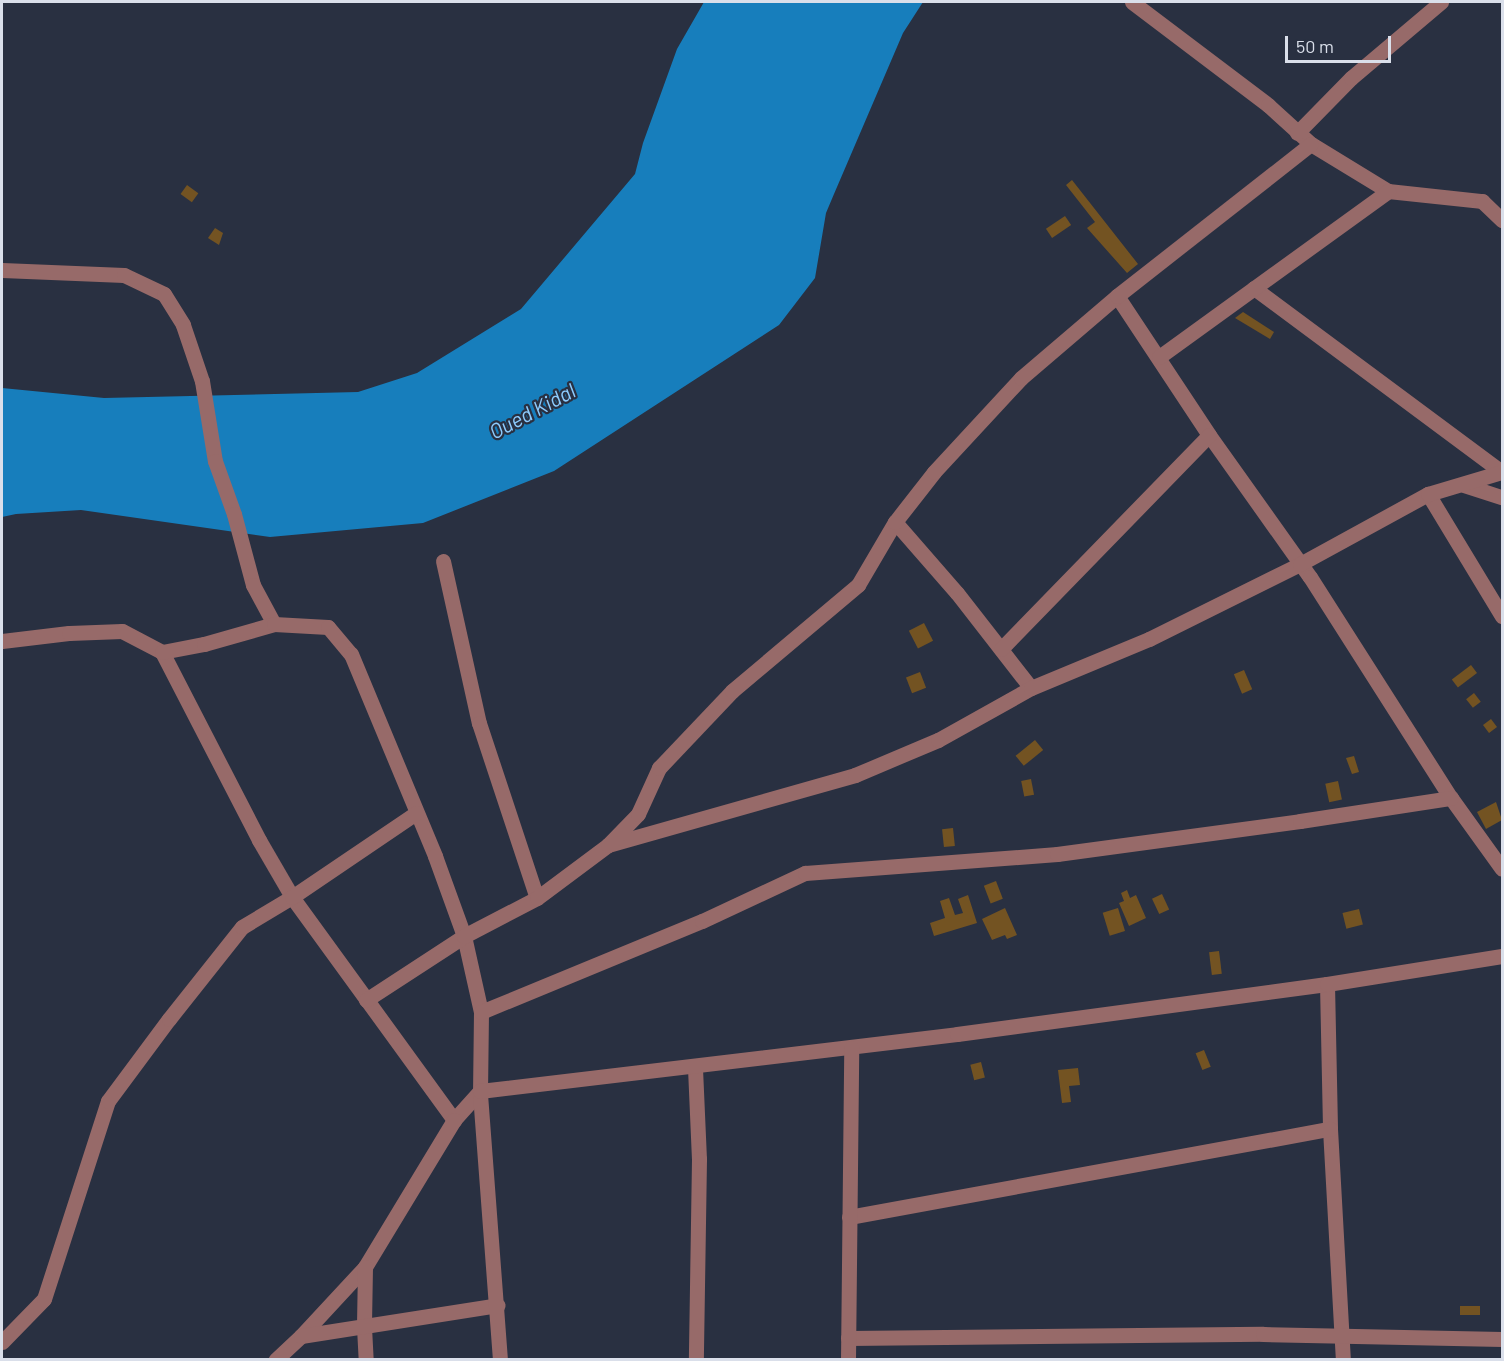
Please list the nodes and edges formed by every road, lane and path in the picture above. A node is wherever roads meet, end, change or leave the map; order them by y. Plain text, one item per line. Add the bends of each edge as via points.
1 (1132, 2) edge
2 (1441, 2) edge
3 (1298, 132) junction
4 (1311, 144) junction
5 (1388, 191) junction
6 (1503, 219) edge
7 (2, 270) edge
8 (1254, 288) junction
9 (1117, 296) junction
10 (1159, 357) junction
11 (1209, 435) junction
12 (1502, 472) edge
13 (1464, 485) junction
14 (1428, 494) junction
15 (1503, 496) edge
16 (895, 522) junction
17 (443, 561) dead end
18 (1300, 564) junction
19 (1503, 616) edge
20 (274, 624) junction
21 (2, 641) edge
22 (1001, 649) junction
23 (162, 652) junction
24 (1031, 688) junction
25 (1451, 798) junction
26 (416, 813) junction
27 (609, 845) junction
28 (1503, 870) edge
29 (292, 897) junction
30 (537, 898) junction
31 (464, 936) junction
32 (1503, 956) edge
33 (1327, 984) junction
34 (366, 1000) junction
35 (481, 1012) junction
36 (851, 1048) junction
37 (695, 1068) junction
38 (480, 1091) junction
39 (454, 1120) junction
40 (1330, 1129) junction
41 (849, 1217) junction
42 (365, 1267) junction
43 (498, 1305) junction
44 (364, 1327) junction
45 (1342, 1335) junction
46 (302, 1336) junction
47 (848, 1338) junction
48 (1503, 1339) edge
49 (2, 1342) edge
50 (275, 1359) edge
51 (366, 1359) edge
52 (500, 1359) edge
53 (696, 1359) edge
54 (848, 1359) edge
55 (1343, 1359) edge

1 - 3 street
2 - 3 street via 1351,78
3 - 4 street
4 - 5 street
4 - 9 street
5 - 6 street via 1482,201
5 - 8 street
7 - 20 street via 124,275 164,294 183,325 202,381 215,460 253,585
8 - 10 street
8 - 12 street
9 - 10 street
9 - 16 street via 1021,378 970,431
10 - 11 street
11 - 18 street
11 - 22 street
12 - 13 street
13 - 14 street
13 - 15 street
14 - 18 street
14 - 19 street
16 - 22 street
16 - 27 street via 858,585 732,691 659,768 638,814
17 - 30 street via 479,723
18 - 24 street via 1149,639
18 - 25 street
20 - 23 street
20 - 26 street via 328,627 351,654
21 - 23 street via 122,630
22 - 24 street
23 - 29 street
24 - 27 street via 938,740 855,776
25 - 28 street
25 - 35 street via 1056,854 805,873 702,921
26 - 29 street
26 - 31 street
27 - 30 street
29 - 34 street
29 - 49 street via 242,927 108,1101 44,1299
30 - 31 street
31 - 34 street
31 - 35 street
32 - 33 street
33 - 36 street
33 - 40 street
34 - 39 street
35 - 38 street
36 - 37 street
36 - 41 street
37 - 38 street
37 - 53 street via 699,1159
38 - 39 street
38 - 43 street
39 - 42 street
40 - 41 street
40 - 45 street
41 - 47 street
42 - 44 street
42 - 46 street
43 - 44 street
43 - 52 street
44 - 46 street
44 - 51 street
45 - 47 street
45 - 48 street
45 - 55 street
46 - 50 street
47 - 54 street

